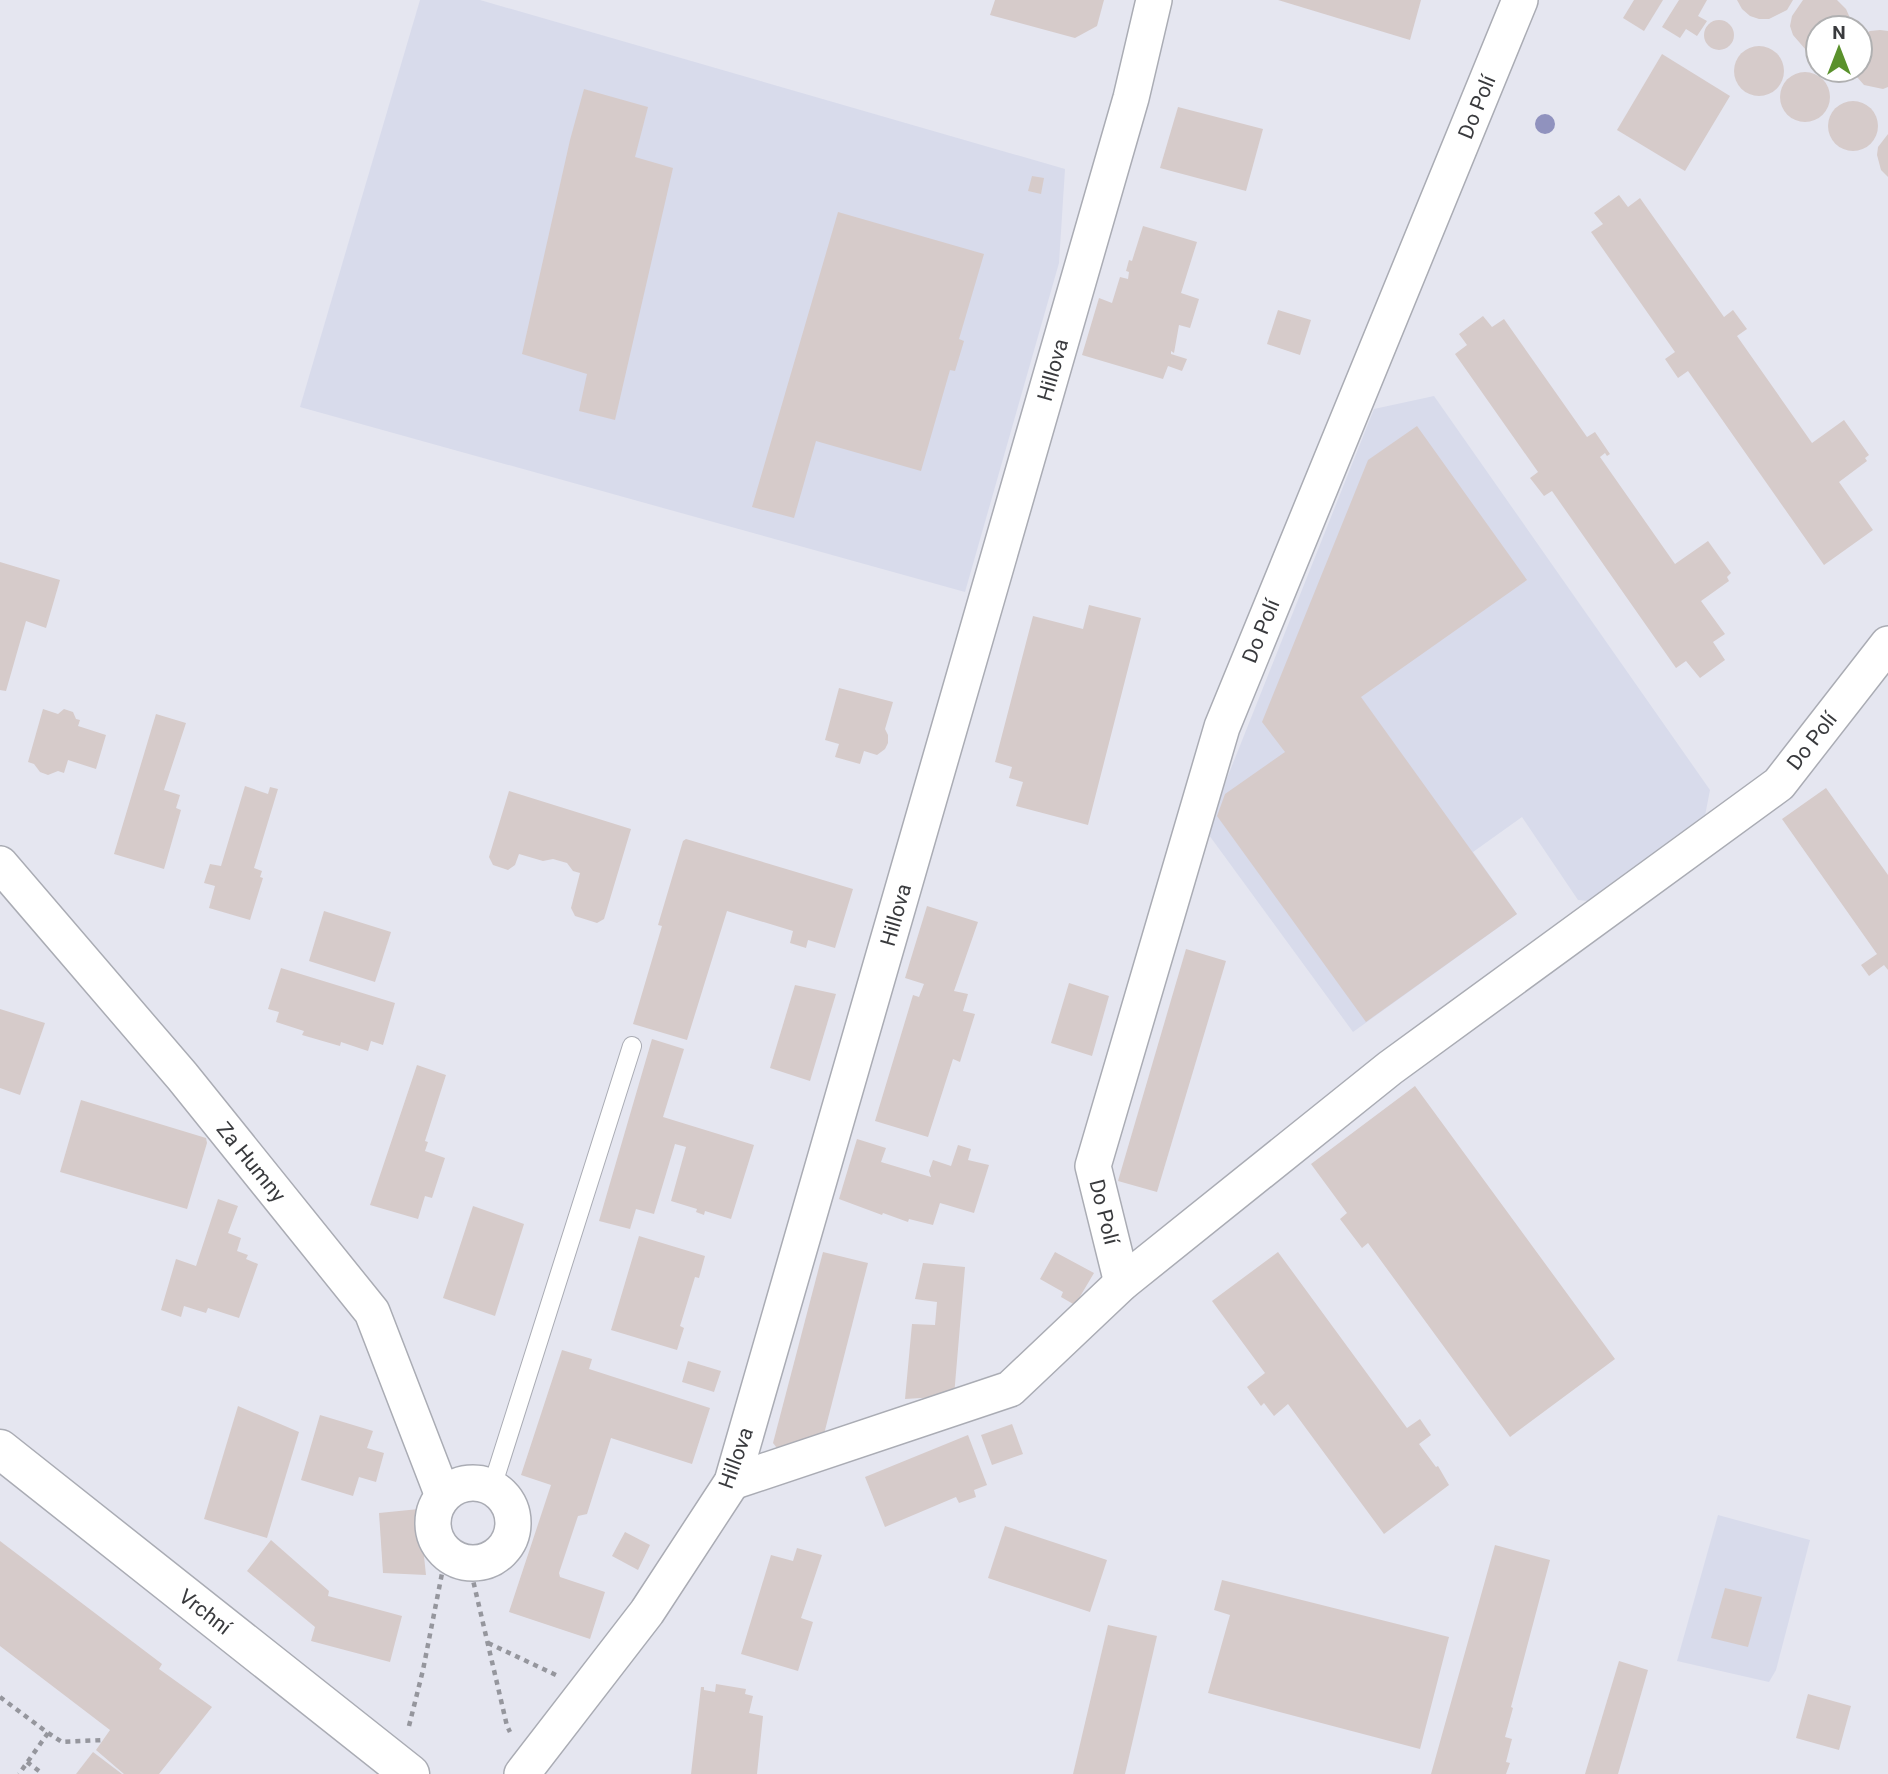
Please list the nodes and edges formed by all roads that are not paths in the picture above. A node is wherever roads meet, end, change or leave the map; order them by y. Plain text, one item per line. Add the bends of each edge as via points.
1 (1154, 0) edge
2 (1520, 0) edge
3 (1888, 644) edge
4 (0, 864) edge
5 (632, 1046) dead end
6 (1122, 1283) junction
7 (0, 1449) edge
8 (732, 1482) junction
9 (492, 1487) junction
10 (443, 1496) junction
11 (527, 1768) edge
12 (405, 1770) edge

1 - 8 street, Hillova via 1131,99
2 - 6 street, Do Polí via 1222,727 1093,1166
3 - 6 street, Do Polí via 1779,783 1390,1068
4 - 10 street, Za Humny via 182,1076 372,1312
5 - 9 lane
6 - 8 street, Do Polí via 1010,1389
7 - 12 street, Vrchní
8 - 11 street, Hillova via 648,1612
9 - 10 street via 466,1483
9 - 10 street via 503,1495 514,1520 506,1546 484,1562 458,1558 438,1543 433,1519

